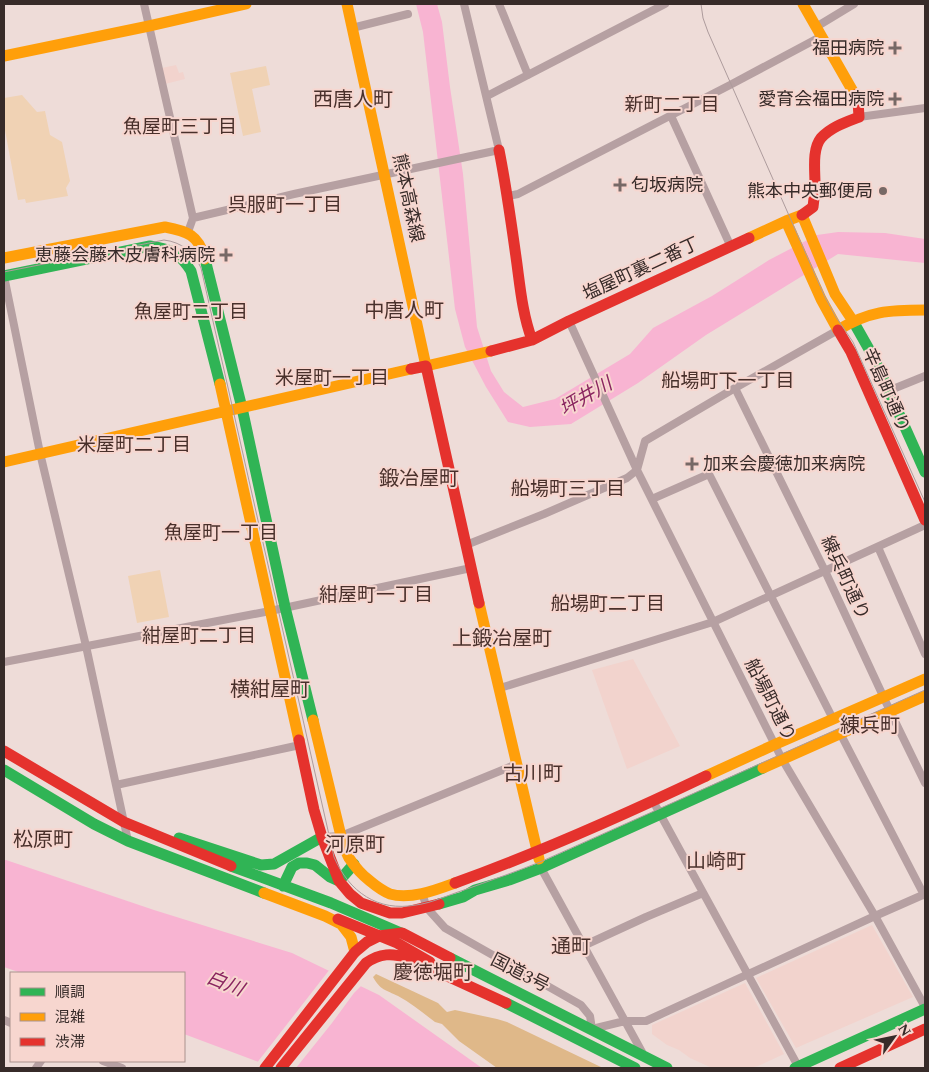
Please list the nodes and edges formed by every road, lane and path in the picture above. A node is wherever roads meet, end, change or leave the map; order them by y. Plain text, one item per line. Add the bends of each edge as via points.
1 (144, 4) edge
2 (246, 4) edge
3 (347, 4) edge
4 (464, 4) edge
5 (499, 4) edge
6 (665, 4) edge
7 (803, 4) edge
8 (854, 4) edge
9 (408, 14) dead end
10 (149, 26) junction
11 (352, 28) junction
12 (819, 31) junction
13 (4, 56) edge
14 (528, 75) junction
15 (486, 96) junction
16 (925, 108) edge
17 (671, 116) junction
18 (859, 117) junction
19 (499, 150) junction
20 (385, 175) junction
21 (508, 196) junction
22 (802, 216) junction
23 (193, 218) junction
24 (786, 221) junction
25 (188, 232) junction
26 (731, 247) junction
27 (4, 258) edge
28 (4, 276) edge
29 (925, 310) edge
30 (570, 321) junction
31 (853, 321) junction
32 (838, 330) junction
33 (532, 340) junction
34 (426, 366) junction
35 (925, 376) edge
36 (735, 388) junction
37 (888, 391) junction
38 (242, 408) junction
39 (226, 412) junction
40 (40, 454) junction
41 (4, 462) edge
42 (637, 470) junction
43 (925, 472) edge
44 (652, 499) junction
45 (925, 520) edge
46 (925, 525) edge
47 (466, 545) junction
48 (878, 547) junction
49 (471, 568) junction
50 (825, 571) junction
51 (770, 596) junction
52 (285, 607) junction
53 (270, 610) junction
54 (713, 622) junction
55 (86, 646) junction
56 (925, 654) edge
57 (4, 662) edge
58 (925, 679) edge
59 (500, 688) junction
60 (884, 696) junction
61 (925, 696) edge
62 (890, 711) junction
63 (833, 719) junction
64 (840, 733) junction
65 (776, 744) junction
66 (300, 745) junction
67 (4, 751) edge
68 (782, 759) junction
69 (517, 764) junction
70 (4, 770) edge
71 (925, 783) edge
72 (116, 786) junction
73 (653, 801) junction
74 (660, 815) junction
75 (124, 822) junction
76 (150, 833) junction
77 (341, 836) junction
78 (322, 837) junction
79 (128, 841) junction
80 (537, 853) junction
81 (354, 864) junction
82 (541, 868) junction
83 (339, 881) junction
84 (283, 886) junction
85 (422, 893) junction
86 (703, 893) junction
87 (924, 894) edge
88 (331, 903) junction
89 (427, 908) junction
90 (325, 916) junction
91 (875, 916) junction
92 (359, 927) junction
93 (402, 933) junction
94 (379, 936) junction
95 (367, 942) junction
96 (583, 946) junction
97 (355, 952) junction
98 (368, 960) junction
99 (747, 974) junction
100 (463, 983) junction
101 (925, 1008) edge
102 (625, 1021) junction
103 (592, 1029) junction
104 (925, 1029) edge
105 (644, 1056) junction
106 (106, 1062) edge
107 (122, 1068) edge
108 (265, 1068) edge
109 (281, 1068) edge
110 (635, 1068) edge
111 (667, 1068) edge
112 (797, 1068) edge
113 (840, 1068) edge

1 - 10 street
2 - 10 main road
3 - 11 main road, 熊本高森線
4 - 15 street
5 - 14 street
6 - 14 street
7 - 12 main road
8 - 12 street
9 - 11 street
10 - 13 main road
10 - 23 street
11 - 20 main road, 熊本高森線
12 - 17 street
12 - 18 main road via 858,101
14 - 15 street
15 - 19 street
16 - 18 street
17 - 21 street via 518,194
17 - 26 street
18 - 22 main road via 832,130 820,140 813,207
19 - 20 street
19 - 21 main road
20 - 23 street
20 - 34 main road, 熊本高森線
21 - 33 main road via 527,329
22 - 24 main road, 塩屋町裏二番丁
22 - 31 main road via 835,294
23 - 25 street
24 - 26 main road, 塩屋町裏二番丁
24 - 32 main road
25 - 27 main road via 165,227
25 - 38 main road via 203,251
26 - 30 main road, 塩屋町裏二番丁
28 - 39 main road via 150,246 176,253 191,271
28 - 40 street
29 - 31 main road via 886,311
30 - 33 main road, 塩屋町裏二番丁
30 - 42 street, 船場町通り
31 - 32 main road
31 - 37 main road, 辛島町通り
32 - 36 street
32 - 45 main road, 辛島町通り via 851,352
33 - 34 main road, 塩屋町裏二番丁
34 - 38 main road
34 - 47 main road, 熊本高森線
35 - 37 street
36 - 42 street via 645,441
36 - 50 street, 練兵町通り
37 - 43 main road, 辛島町通り
38 - 39 main road
38 - 52 main road
39 - 40 main road
39 - 53 main road
40 - 41 main road
40 - 55 street
42 - 44 street, 船場町通り
42 - 47 street via 627,478
44 - 51 street via 709,474
44 - 54 street, 船場町通り
46 - 48 street
47 - 49 main road, 熊本高森線
48 - 50 street
48 - 56 street
49 - 52 street
49 - 59 main road, 熊本高森線
50 - 51 street
50 - 60 street, 練兵町通り
51 - 54 street
51 - 63 street
52 - 53 street
52 - 77 main road
53 - 55 street
53 - 66 main road
54 - 59 street
54 - 65 street, 船場町通り
55 - 57 street
55 - 72 street
58 - 60 main road
59 - 69 main road, 熊本高森線
60 - 62 street, 練兵町通り
60 - 63 main road
61 - 62 main road
62 - 64 main road
62 - 71 street, 練兵町通り
63 - 65 main road
64 - 68 main road
64 - 87 street
65 - 68 street, 船場町通り
65 - 73 main road
66 - 72 street
66 - 78 main road
67 - 75 main road
68 - 74 main road
68 - 91 street, 船場町通り
69 - 77 street
69 - 80 main road, 熊本高森線
70 - 79 main road
72 - 75 street
73 - 74 street
73 - 80 main road
74 - 82 main road
74 - 86 street
75 - 76 main road
75 - 79 street
76 - 78 main road via 185,839 261,865 274,864
76 - 84 main road
77 - 78 street
77 - 81 main road
78 - 83 main road
79 - 90 main road
80 - 82 main road, 熊本高森線
80 - 85 main road
81 - 83 main road
81 - 85 main road via 368,880 386,892 403,895
82 - 89 main road
82 - 96 street
83 - 84 main road via 315,866 299,863 292,868
83 - 89 main road via 361,903 375,909 402,913
84 - 88 main road
85 - 89 street
86 - 96 street
86 - 99 street
87 - 91 street
88 - 92 main road
88 - 93 main road, 国道3号
89 - 103 street via 445,928 581,1005 590,1016
90 - 92 main road
90 - 97 main road via 347,931
91 - 99 street
91 - 101 street, 船場町通り
92 - 94 main road
92 - 95 main road
93 - 94 main road
93 - 103 main road, 国道3号
94 - 95 main road
94 - 100 main road via 418,954
95 - 97 main road
95 - 98 main road
96 - 102 street
97 - 108 main road
98 - 100 main road, 国道3号 via 380,954 397,954
98 - 109 main road
99 - 102 street via 646,1021
99 - 112 street
100 - 110 main road, 国道3号
101 - 112 main road
102 - 103 street
102 - 105 street
103 - 105 main road, 国道3号
104 - 113 main road
105 - 111 main road, 国道3号
106 - 107 street

